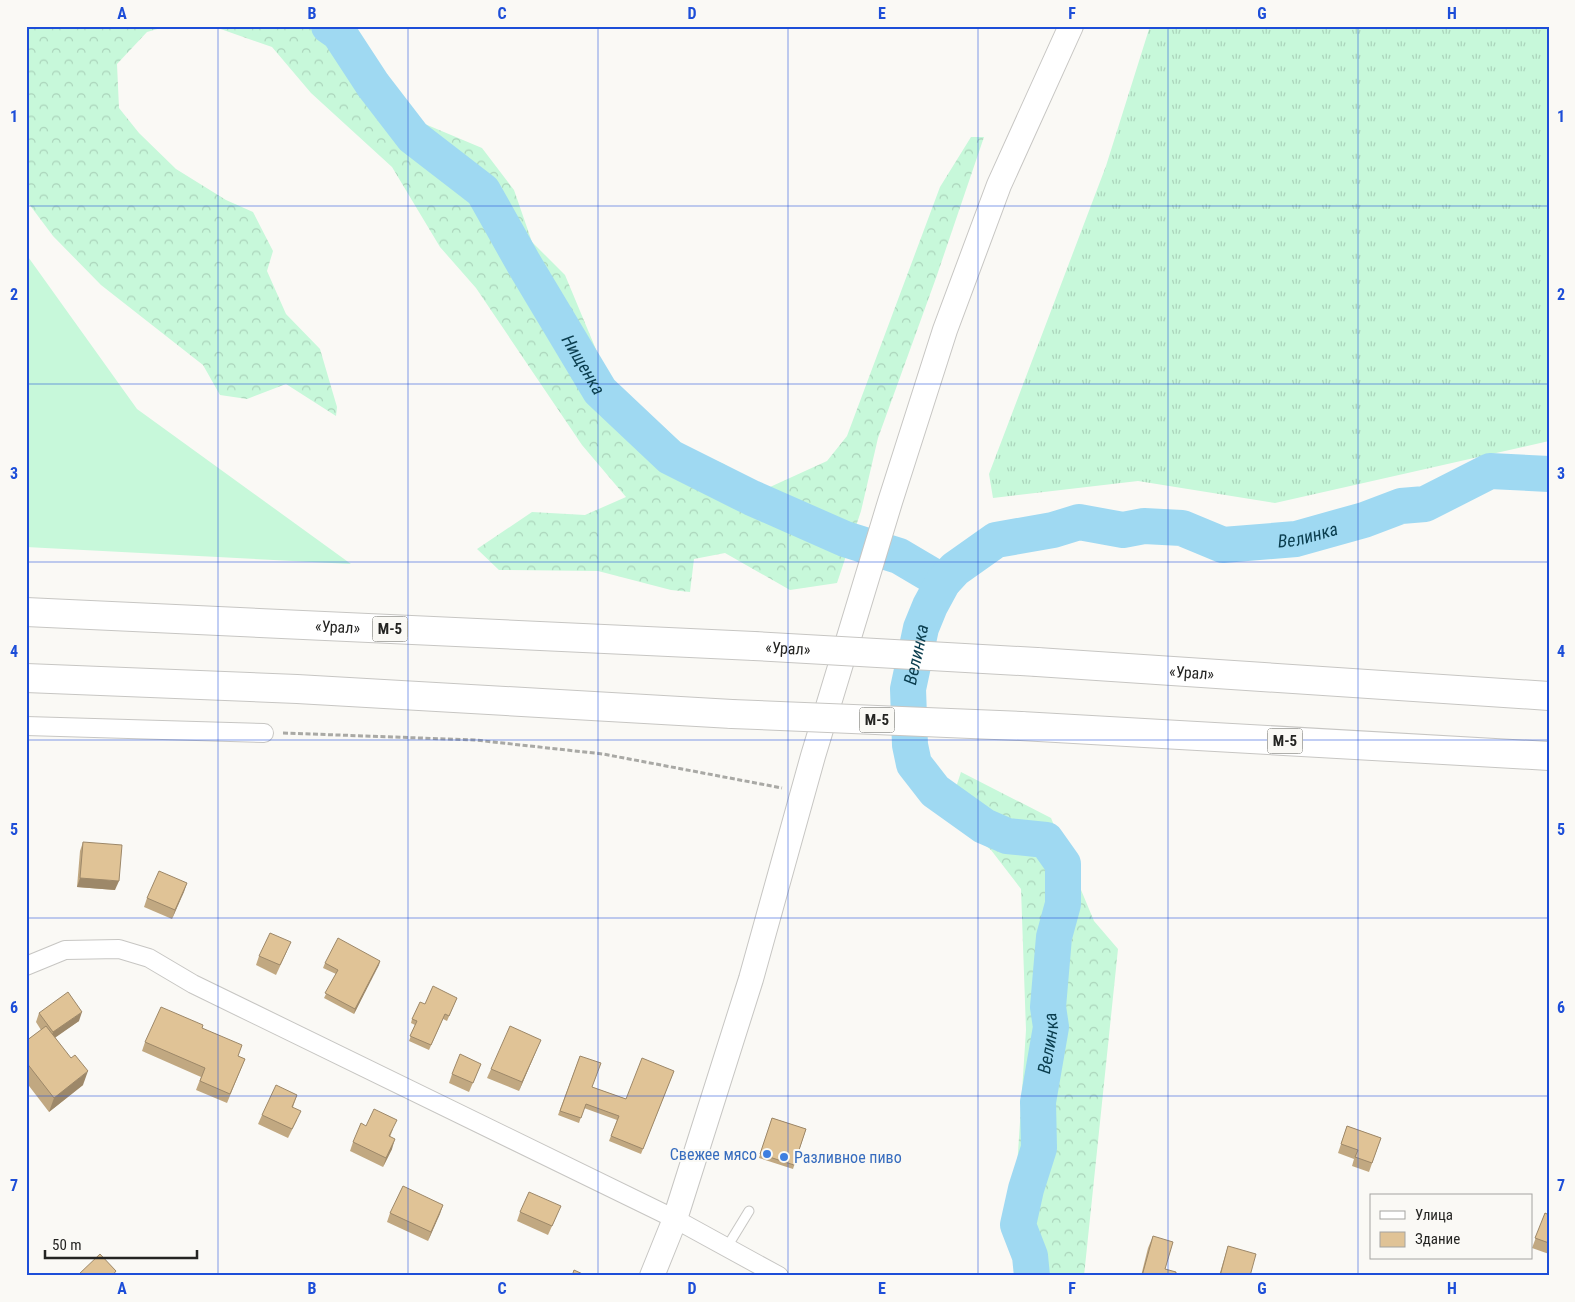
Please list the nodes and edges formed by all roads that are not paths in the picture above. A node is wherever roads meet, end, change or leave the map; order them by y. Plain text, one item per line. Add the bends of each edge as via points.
1 (1070, 26) edge
2 (26, 612) edge
3 (26, 678) edge
4 (1549, 696) edge
5 (26, 726) edge
6 (264, 733) road end
7 (1549, 756) edge
8 (26, 966) edge
9 (749, 1211) dead end
10 (675, 1219) junction
11 (727, 1247) junction
12 (652, 1276) edge
13 (779, 1276) edge

1 - 10 street via 999,185 945,330 802,792 751,979
2 - 4 highway, «Урал» / М-5, bridge via 754,646
3 - 7 highway, М-5, bridge via 287,688
5 - 6 street
8 - 10 street via 64,950 118,949 149,958 192,984
9 - 11 lane
10 - 11 street
10 - 12 street
11 - 13 street

